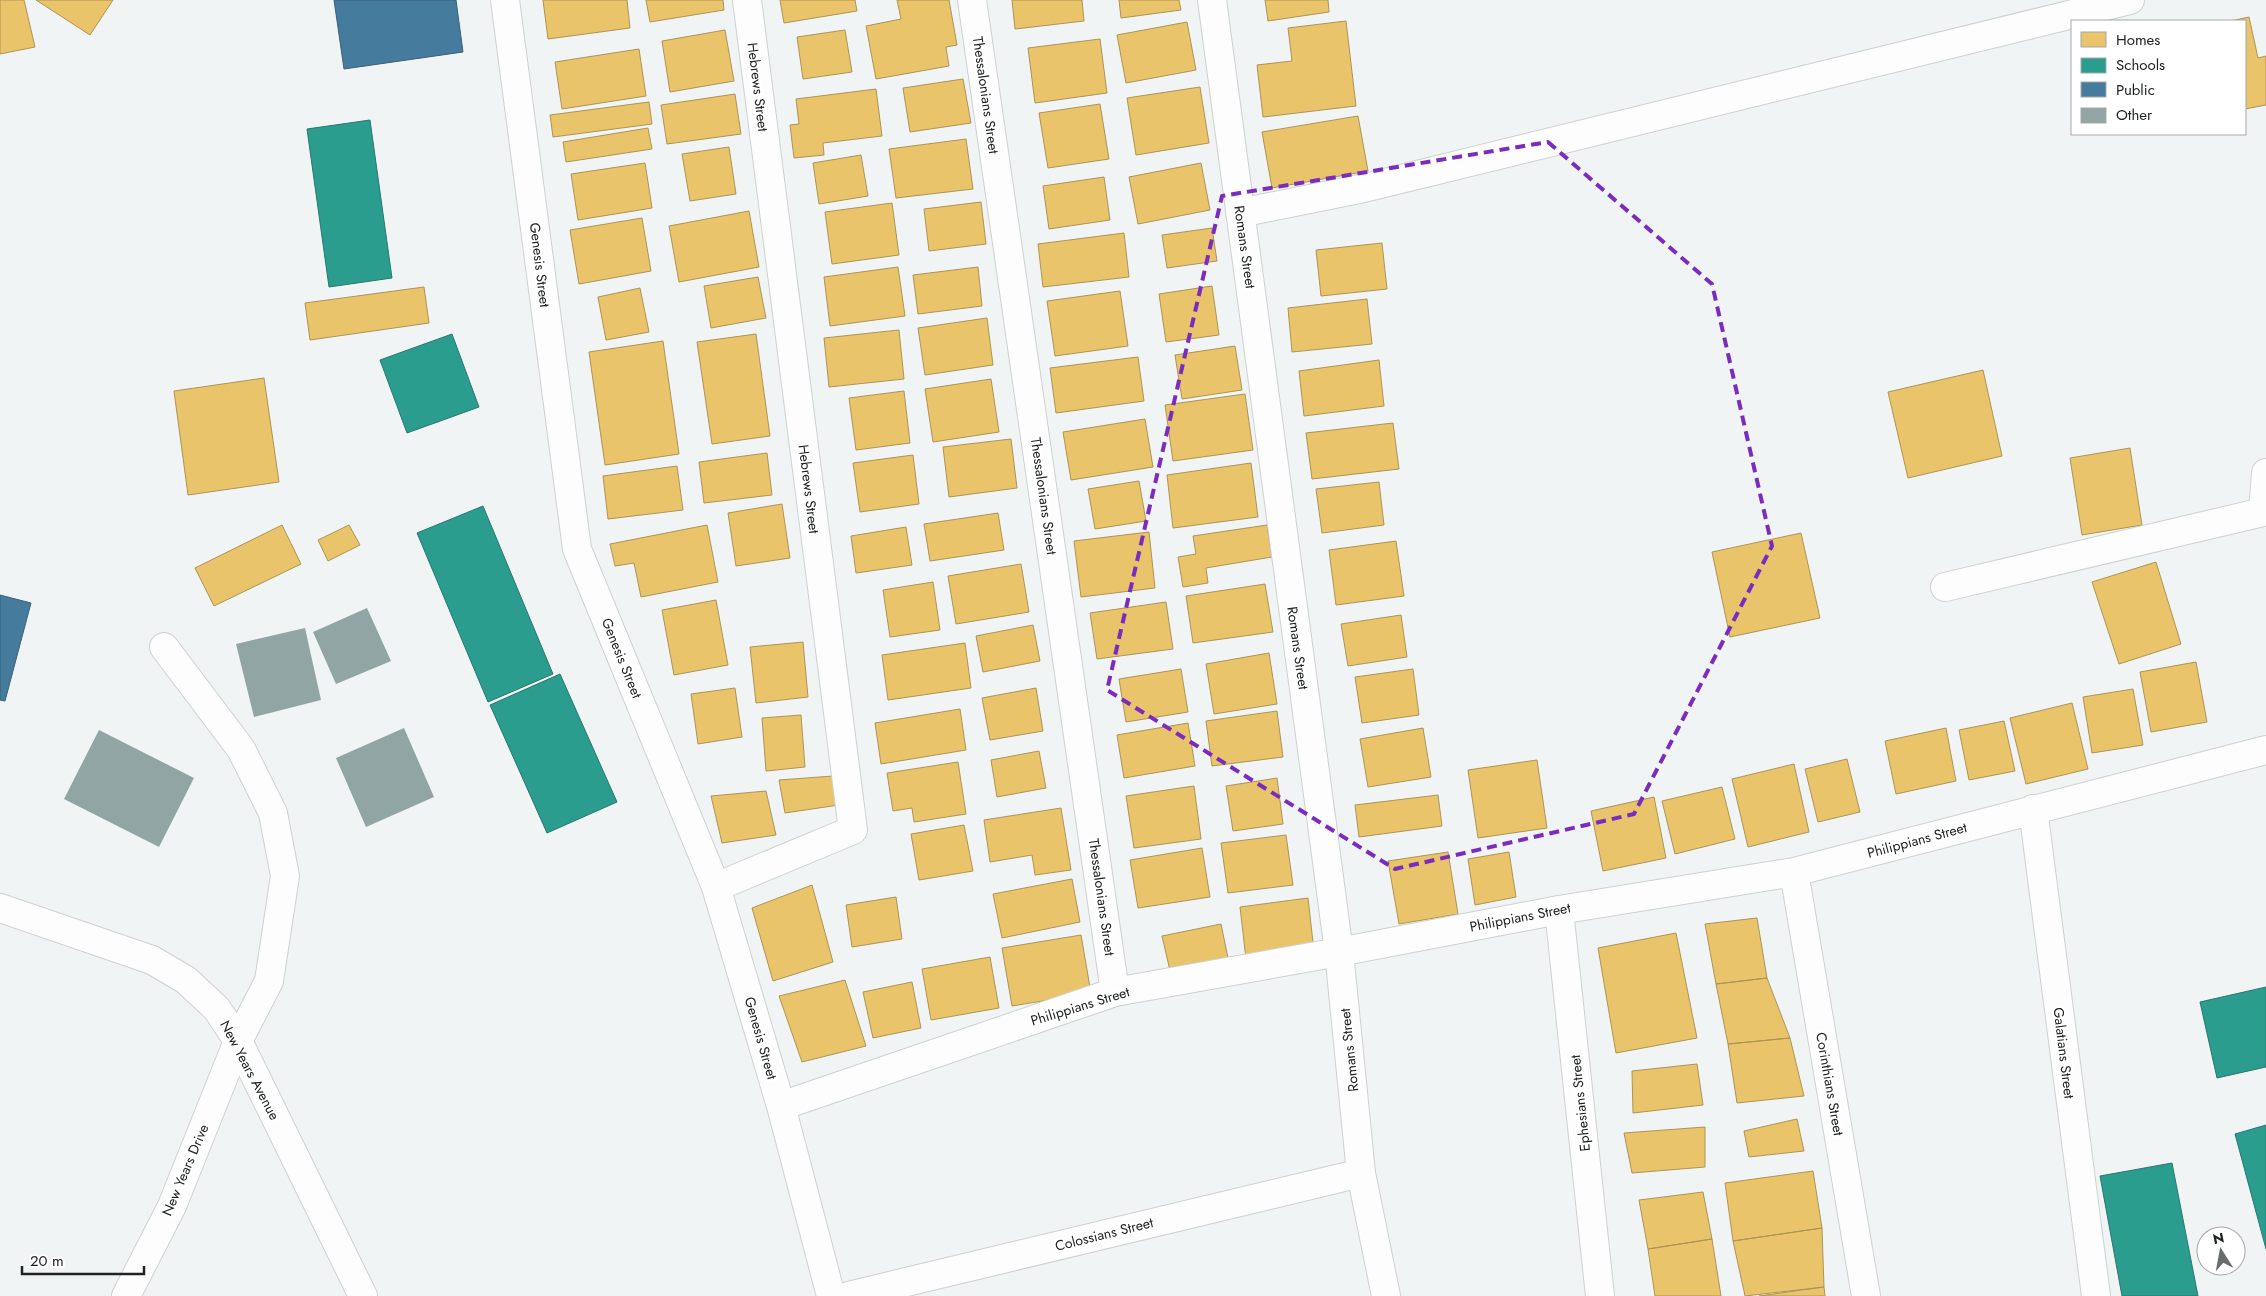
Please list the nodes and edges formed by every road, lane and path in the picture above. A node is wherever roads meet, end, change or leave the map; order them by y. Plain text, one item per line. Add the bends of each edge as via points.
1 (505, 0) edge
2 (747, 0) edge
3 (972, 0) edge
4 (1212, 0) edge
5 (2130, 0) edge
6 (1240, 212) junction
7 (2266, 473) edge
8 (1945, 587) dead end
9 (164, 647) dead end
10 (2266, 750) edge
11 (2033, 809) junction
12 (1794, 872) junction
13 (716, 887) junction
14 (0, 908) edge
15 (1559, 910) junction
16 (1339, 952) junction
17 (1115, 992) junction
18 (238, 1041) junction
19 (781, 1106) junction
20 (1361, 1173) junction
21 (126, 1296) edge
22 (363, 1296) edge
23 (831, 1296) edge
24 (848, 1296) edge
25 (1386, 1296) edge
26 (1600, 1296) edge
27 (1866, 1296) edge
28 (2096, 1296) edge

1 - 13 street, Genesis Street via 577,549
2 - 13 street, Hebrews Street via 853,830
3 - 17 street, Thessalonians Street
4 - 6 street, Romans Street
5 - 6 street via 1364,188
6 - 16 street, Romans Street
7 - 8 street via 2263,512
9 - 18 street, New Years Drive via 241,749 272,813 285,876 269,981
10 - 11 street, Philippians Street
11 - 12 street, Philippians Street
11 - 28 street, Galatians Street
12 - 15 street, Philippians Street
12 - 27 street, Corinthians Street
13 - 19 street, Genesis Street
14 - 18 street, New Years Avenue via 152,960 186,980 211,1003
15 - 16 street, Philippians Street
15 - 26 street, Ephesians Street
16 - 17 street, Philippians Street
16 - 20 street, Romans Street
17 - 19 street, Philippians Street
18 - 21 street, New Years Drive via 172,1206
18 - 22 street, New Years Avenue
19 - 23 street, Genesis Street
20 - 24 street, Colossians Street
20 - 25 street, Romans Street

